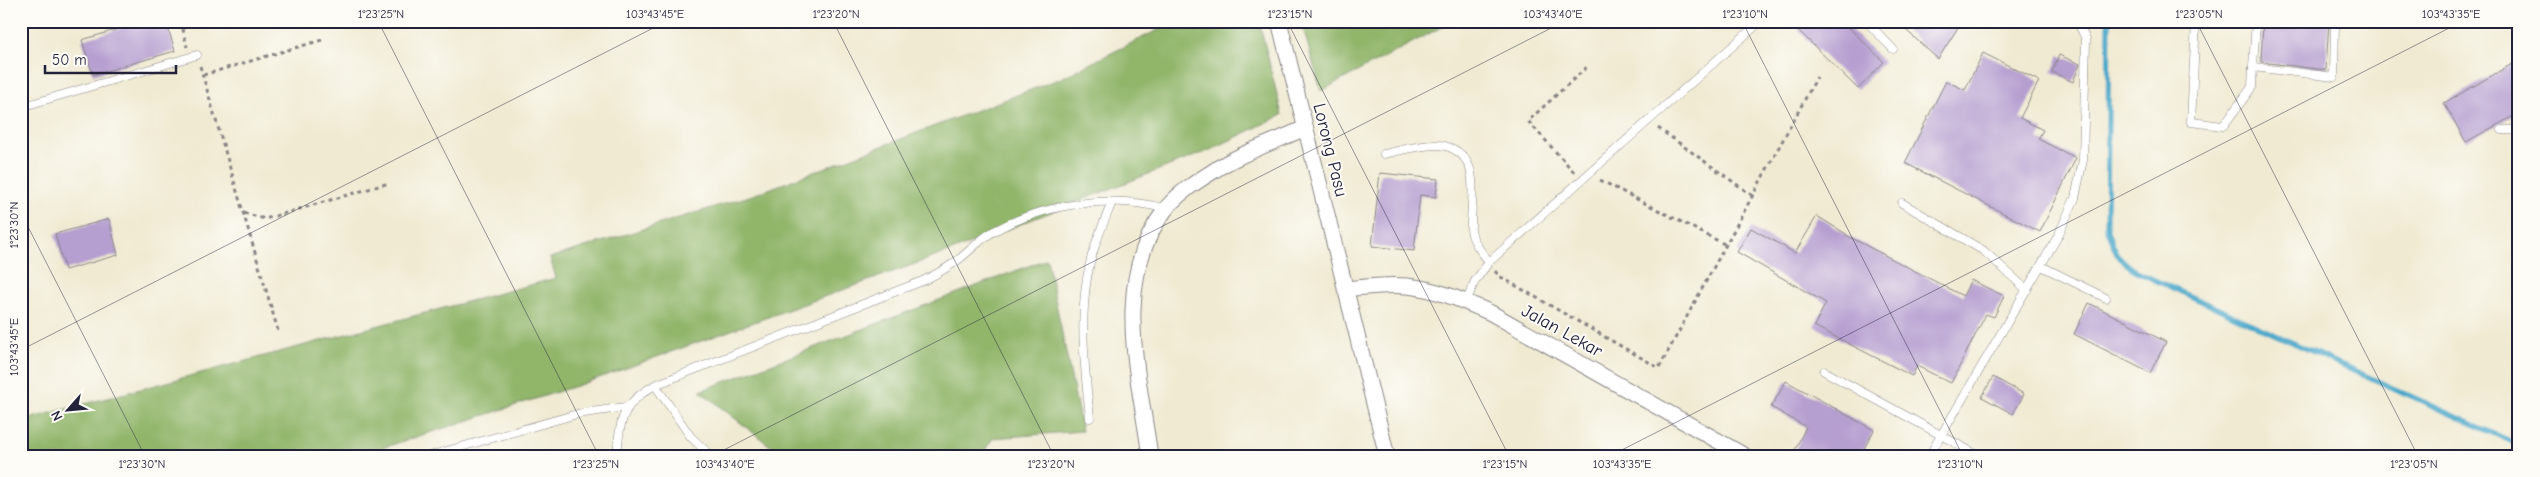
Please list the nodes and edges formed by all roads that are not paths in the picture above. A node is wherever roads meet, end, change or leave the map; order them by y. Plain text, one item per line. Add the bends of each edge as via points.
1 (1279, 21) edge
2 (1761, 21) edge
3 (1866, 21) edge
4 (2077, 21) edge
5 (2196, 21) edge
6 (2256, 21) edge
7 (2336, 21) edge
8 (1893, 49) dead end
9 (193, 56) road end
10 (2253, 67) junction
11 (21, 106) edge
12 (1305, 128) junction
13 (2502, 130) dead end
14 (2519, 130) edge
15 (1384, 154) dead end
16 (1112, 202) junction
17 (1902, 203) dead end
18 (1166, 209) junction
19 (1489, 262) junction
20 (2041, 266) junction
21 (1346, 288) junction
22 (2027, 290) junction
23 (2106, 298) dead end
24 (1466, 302) junction
25 (1824, 371) dead end
26 (655, 385) junction
27 (626, 408) junction
28 (1090, 418) dead end
29 (1941, 435) junction
30 (429, 456) edge
31 (617, 456) edge
32 (711, 456) edge
33 (1150, 456) edge
34 (1387, 456) edge
35 (1745, 456) edge
36 (1929, 456) edge
37 (1979, 456) edge

1 - 12 street, Lorong Pasu
2 - 19 lane
3 - 8 lane
4 - 20 lane via 2086,39 2083,160 2075,198
5 - 10 lane via 2191,122 2223,126 2252,87
6 - 10 lane
7 - 10 lane via 2334,77
9 - 11 lane
12 - 18 street via 1214,170
12 - 21 street, Lorong Pasu
13 - 14 lane
15 - 19 lane via 1443,145 1465,158 1473,178 1471,229
16 - 18 lane via 1141,202
16 - 26 lane via 1048,210 1020,220 976,242 959,259 925,280
16 - 28 lane via 1093,250 1087,286 1084,364
17 - 22 lane via 1984,251
18 - 33 street via 1149,235 1137,266 1132,315
19 - 24 lane via 1475,281
20 - 22 lane
20 - 23 lane
21 - 24 street, Jalan Lekar via 1406,286 1436,291
21 - 34 street, Lorong Pasu
22 - 29 lane
24 - 35 street, Jalan Lekar
25 - 29 lane
26 - 27 lane via 638,394
26 - 32 lane via 686,431
27 - 30 lane via 577,414
27 - 31 lane via 620,422
29 - 36 lane
29 - 37 lane

